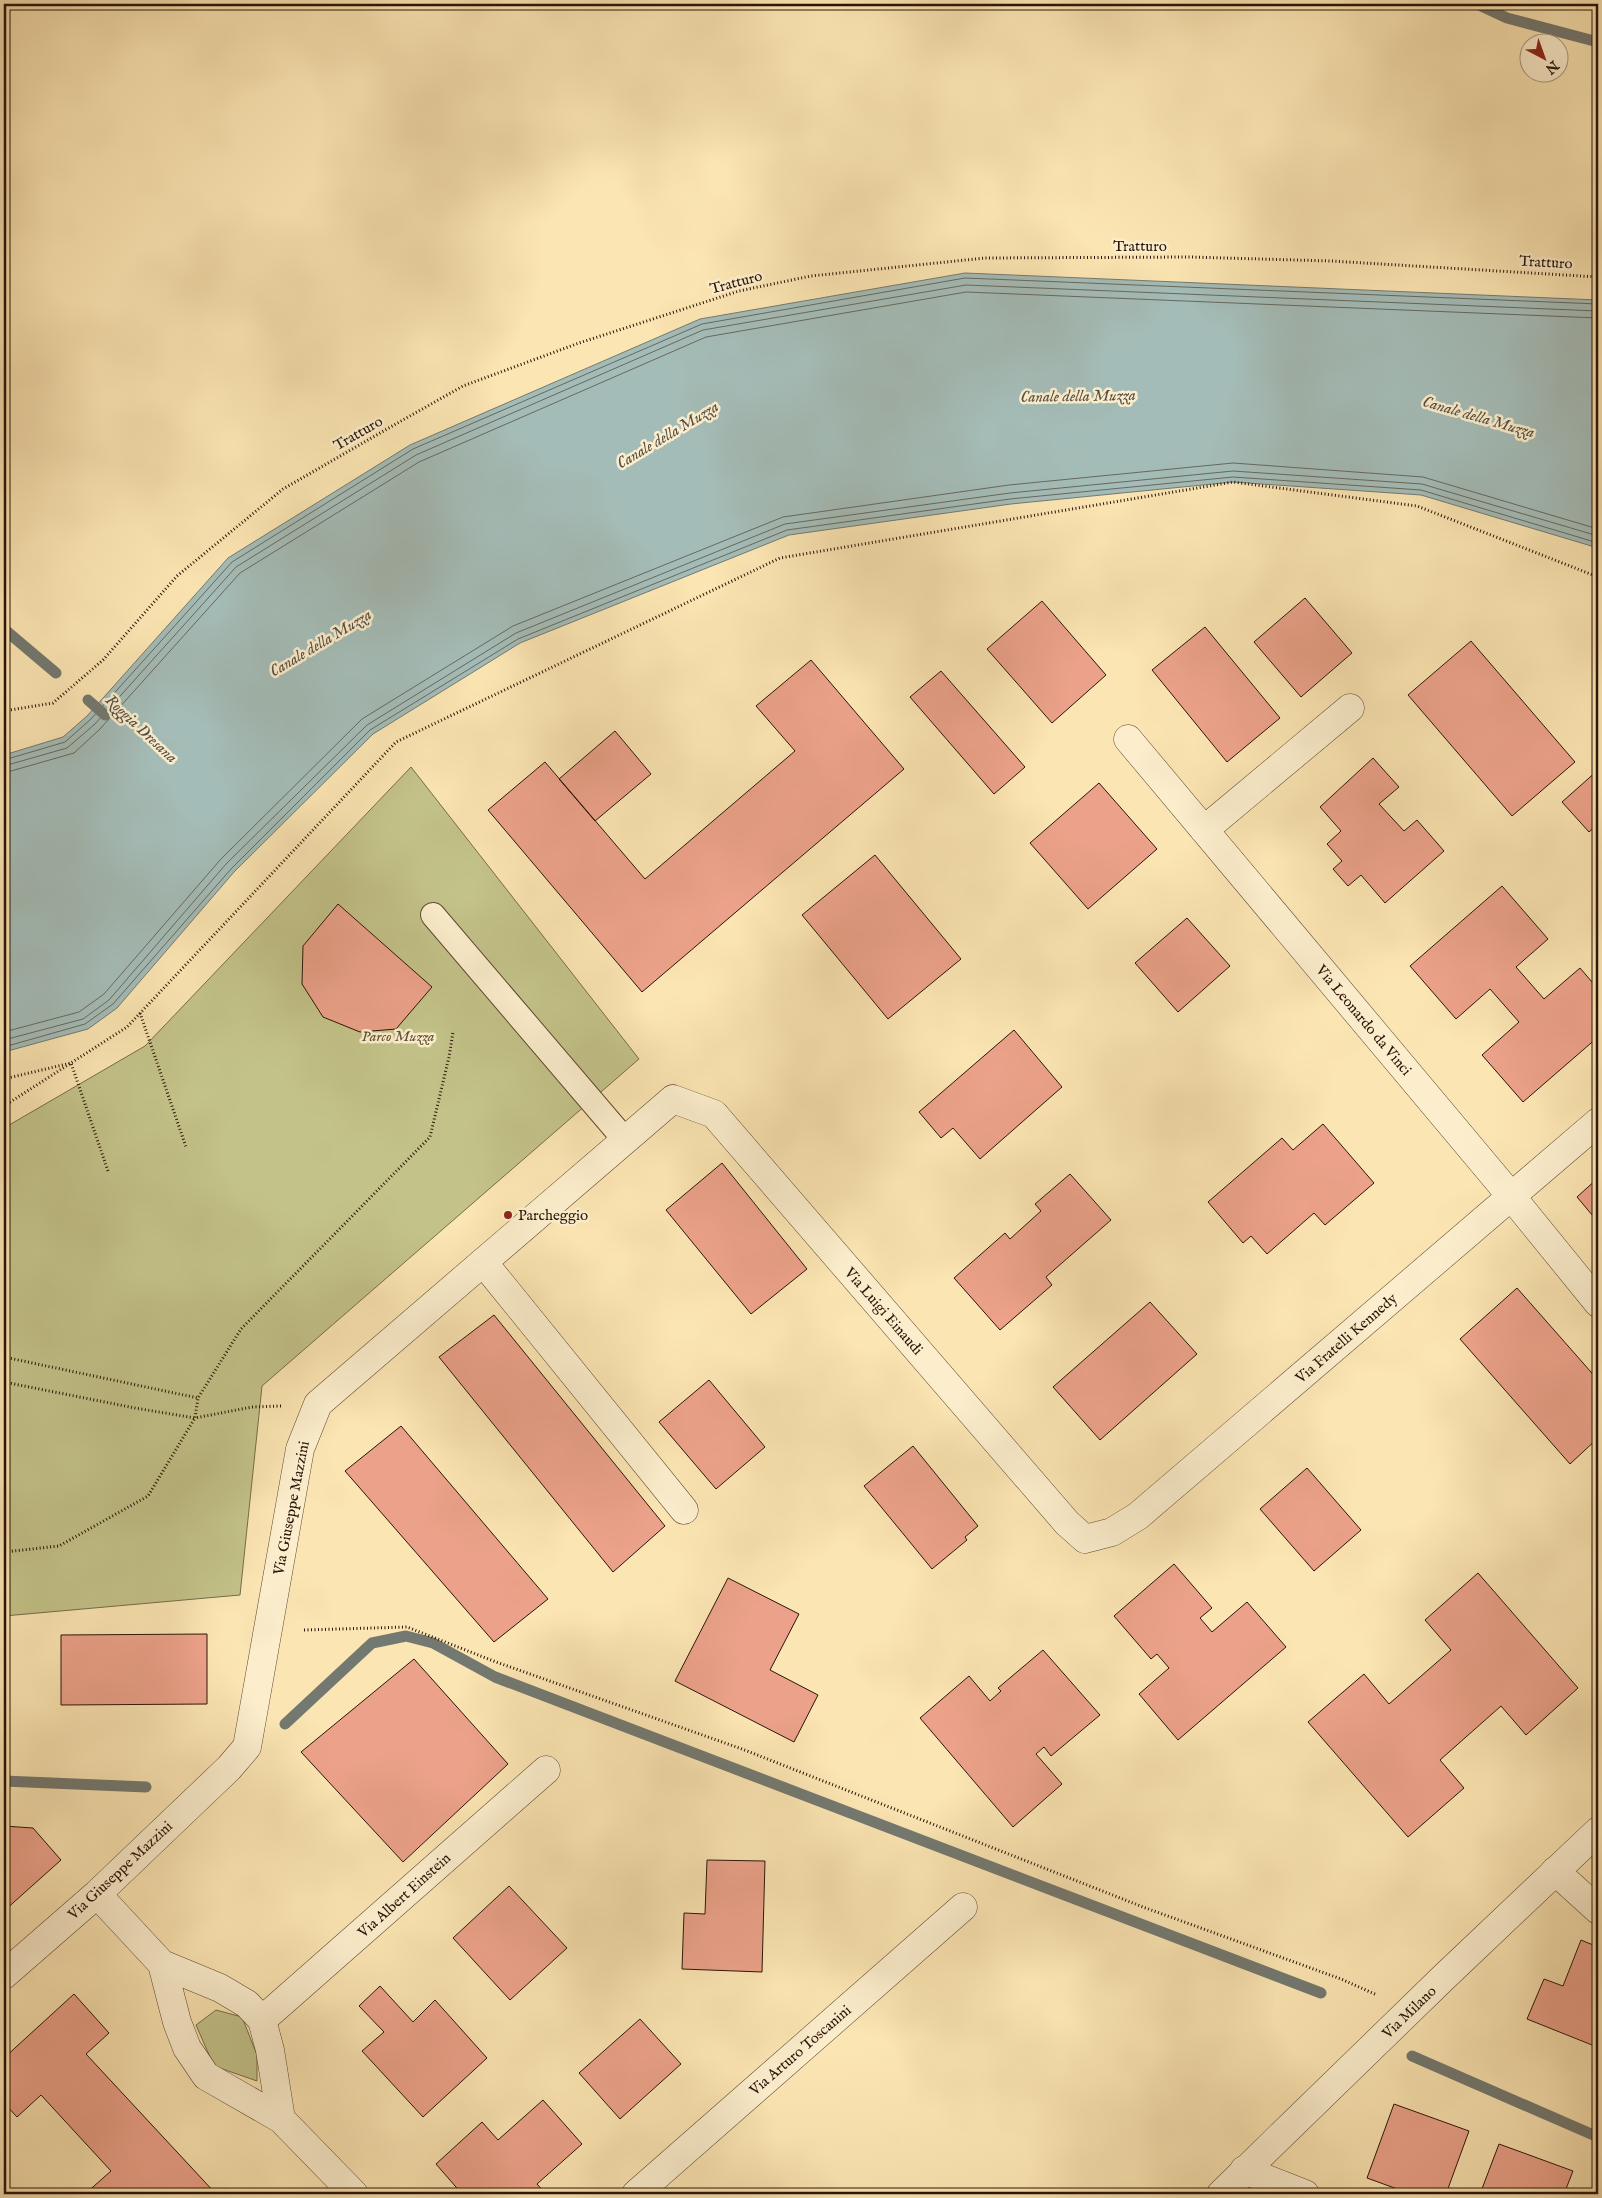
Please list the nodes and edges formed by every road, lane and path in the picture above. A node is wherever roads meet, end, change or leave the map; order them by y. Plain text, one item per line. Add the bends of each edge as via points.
1 (1598, 277) edge
2 (1598, 577) edge
3 (1350, 708) dead end
4 (4, 711) edge
5 (1128, 739) dead end
6 (1204, 830) junction
7 (433, 915) dead end
8 (140, 1014) junction
9 (453, 1032) dead end
10 (71, 1063) junction
11 (4, 1080) edge
12 (673, 1099) joint
13 (4, 1106) edge
14 (1598, 1122) edge
15 (625, 1140) junction
16 (186, 1147) dead end
17 (108, 1170) dead end
18 (1511, 1196) junction
19 (483, 1262) junction
20 (1598, 1303) edge
21 (4, 1357) edge
22 (4, 1382) edge
23 (198, 1398) junction
24 (290, 1405) dead end
25 (195, 1418) junction
26 (684, 1510) dead end
27 (1085, 1539) joint
28 (4, 1552) edge
29 (268, 1631) junction
30 (546, 1770) dead end
31 (1598, 1831) edge
32 (1556, 1871) junction
33 (97, 1894) junction
34 (963, 1907) dead end
35 (1598, 1910) edge
36 (162, 1964) junction
37 (4, 1975) edge
38 (220, 1988) junction
39 (1408, 2011) junction
40 (262, 2020) junction
41 (177, 2022) junction
42 (281, 2119) junction
43 (1244, 2170) junction
44 (354, 2194) edge
45 (636, 2194) edge
46 (1221, 2194) edge
47 (1305, 2194) edge

1 - 4 path, Tratturo via 1331,261 1190,257 985,258 811,276 739,291 579,343 463,386 387,429 283,489 192,563 103,660 54,703
2 - 8 path via 1417,506 1233,482 780,558 396,742
3 - 6 street
5 - 6 street, Via Leonardo da Vinci
6 - 18 street, Via Leonardo da Vinci
7 - 15 lane
8 - 10 path via 127,1027
8 - 16 path
9 - 23 path via 430,1137 241,1328
10 - 11 path
10 - 13 path
10 - 17 path
12 - 15 street, Via Giuseppe Mazzini
12 - 27 street, Via Luigi Einaudi via 714,1114 1067,1523
14 - 18 street, Via Fratelli Kennedy
15 - 19 street, Via Giuseppe Mazzini
18 - 20 street, Via Leonardo da Vinci
18 - 27 street, Via Fratelli Kennedy via 1138,1516 1112,1532
19 - 26 street
19 - 29 street, Via Giuseppe Mazzini via 318,1404 300,1449
21 - 23 path
22 - 25 path
23 - 25 path
24 - 25 path via 252,1407
25 - 28 path via 148,1496 59,1546
29 - 33 street, Via Giuseppe Mazzini via 247,1747
29 - 39 path via 407,1627 742,1749 1143,1908 1341,1979
30 - 40 street, Via Albert Einstein
31 - 32 street, Via Milano
32 - 35 street
32 - 39 street, Via Milano
33 - 36 street
33 - 37 street, Via Giuseppe Mazzini
34 - 45 street, Via Arturo Toscanini
36 - 38 street
36 - 41 street
38 - 40 street via 247,2004
38 - 41 street via 195,1997
39 - 43 street, Via Milano
40 - 42 street
41 - 42 street via 187,2048 206,2076
42 - 44 street
43 - 46 street, Via Milano
43 - 47 street

